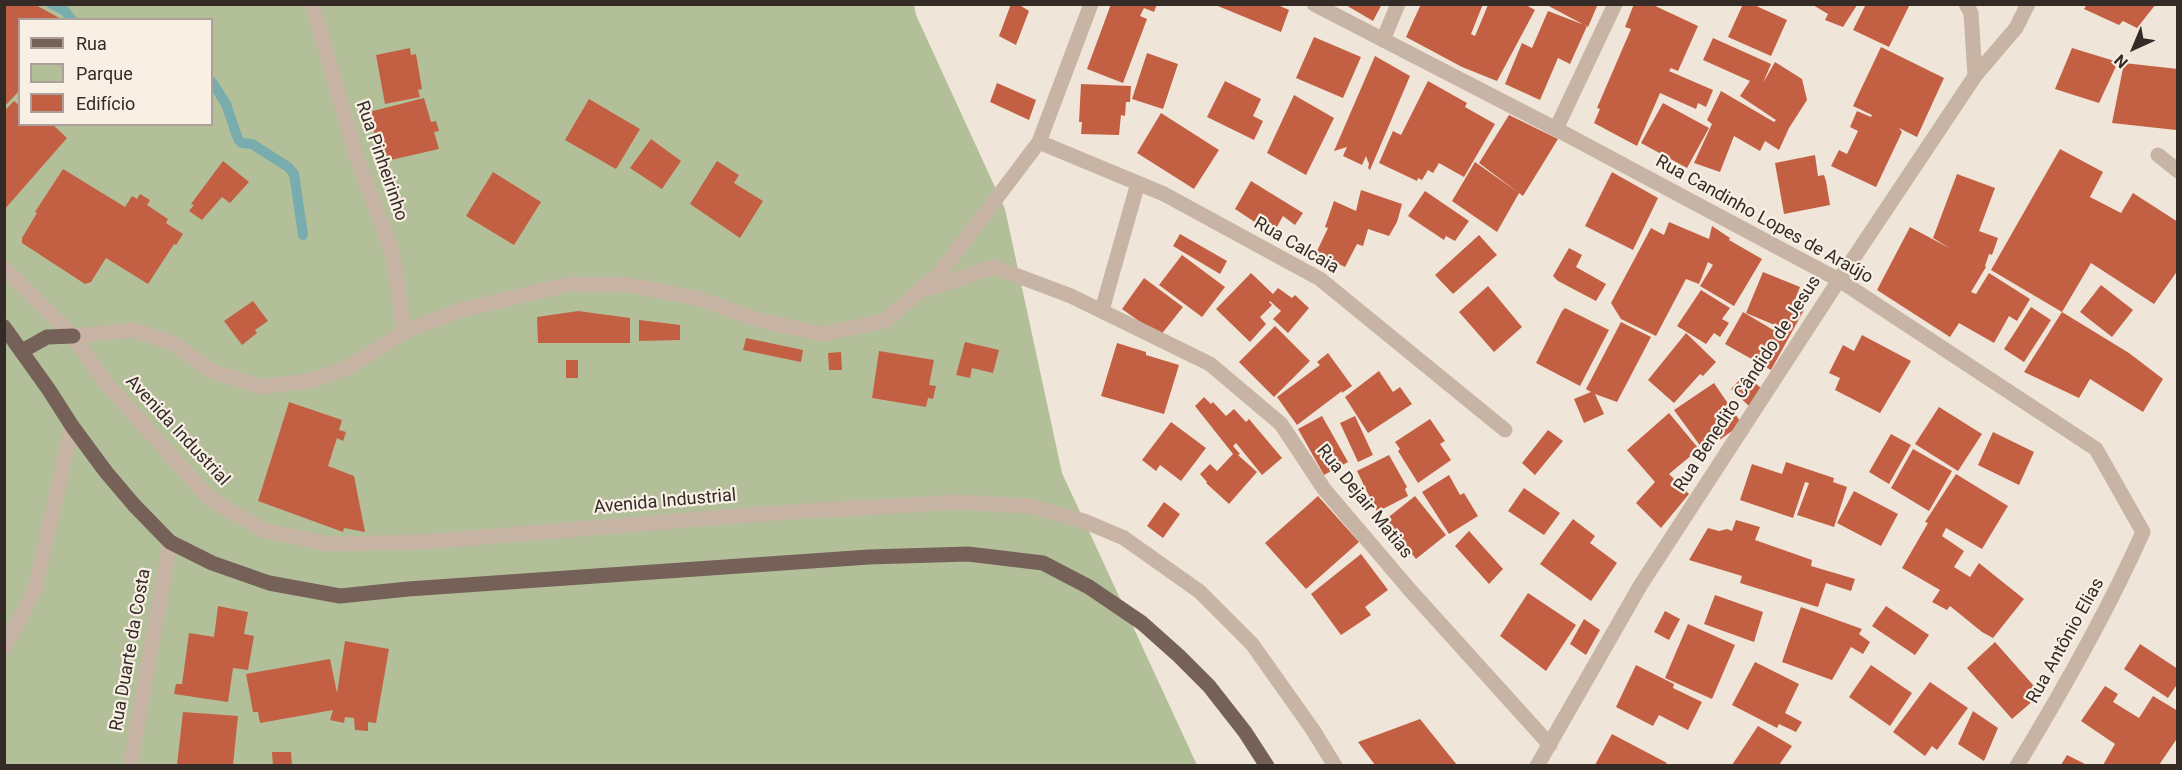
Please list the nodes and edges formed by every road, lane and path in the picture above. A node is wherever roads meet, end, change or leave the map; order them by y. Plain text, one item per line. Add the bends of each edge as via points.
1 (312, 4) edge
2 (1091, 4) edge
3 (1314, 4) edge
4 (1398, 4) edge
5 (1615, 4) edge
6 (1966, 4) edge
7 (2028, 4) edge
8 (1383, 40) junction
9 (1975, 76) junction
10 (1556, 129) junction
11 (1039, 142) junction
12 (2158, 155) dead end
13 (2178, 171) edge
14 (1138, 183) junction
15 (4, 268) edge
16 (1839, 280) junction
17 (918, 292) junction
18 (1102, 310) junction
19 (4, 327) edge
20 (404, 332) junction
21 (73, 336) junction
22 (22, 351) junction
23 (72, 426) junction
24 (1505, 430) dead end
25 (2143, 532) joint
26 (170, 542) junction
27 (4, 647) edge
28 (1550, 745) junction
29 (130, 765) edge
30 (1267, 765) edge
31 (1335, 765) edge
32 (1537, 765) edge
33 (2017, 765) edge

1 - 20 street, Rua Pinheirinho via 358,161 393,254
2 - 11 street
3 - 8 street, Rua Candinho Lopes de Araújo
4 - 8 street
5 - 10 street
6 - 9 street via 1971,13
7 - 9 street, Rua Benedito Cândido de Jesus via 2016,28
8 - 10 street, Rua Candinho Lopes de Araújo
9 - 16 street, Rua Benedito Cândido de Jesus
10 - 16 street, Rua Candinho Lopes de Araújo
11 - 14 street, Rua Calcaia
11 - 17 street via 940,273
12 - 13 street
14 - 18 street
14 - 24 street, Rua Calcaia via 1320,279
15 - 21 street, Avenida Industrial
16 - 25 street, Rua Candinho Lopes de Araújo via 2096,449
16 - 28 street, Rua Benedito Cândido de Jesus via 1640,586
17 - 18 street, Rua Dejair Matias via 994,267
17 - 20 street via 885,321 822,334 758,320 700,299 629,285 570,284 458,311
18 - 28 street, Rua Dejair Matias via 1210,364 1281,424 1324,489
19 - 22 main road
20 - 21 street via 351,366 315,380 261,387 210,370 173,343 133,330
21 - 22 main road via 47,336
21 - 31 street, Avenida Industrial via 105,382 209,498 263,530 329,544 423,542 957,502 1029,506 1084,521 1124,538 1198,591 1252,644
22 - 23 main road
23 - 26 main road via 134,505
23 - 27 street via 35,589
25 - 33 street, Rua Antônio Elias via 2114,597
26 - 29 street, Rua Duarte da Costa
26 - 30 main road via 212,563 268,583 340,597 869,557 968,554 1043,563 1089,587 1142,623 1179,656 1209,686
28 - 32 street, Rua Benedito Cândido de Jesus

